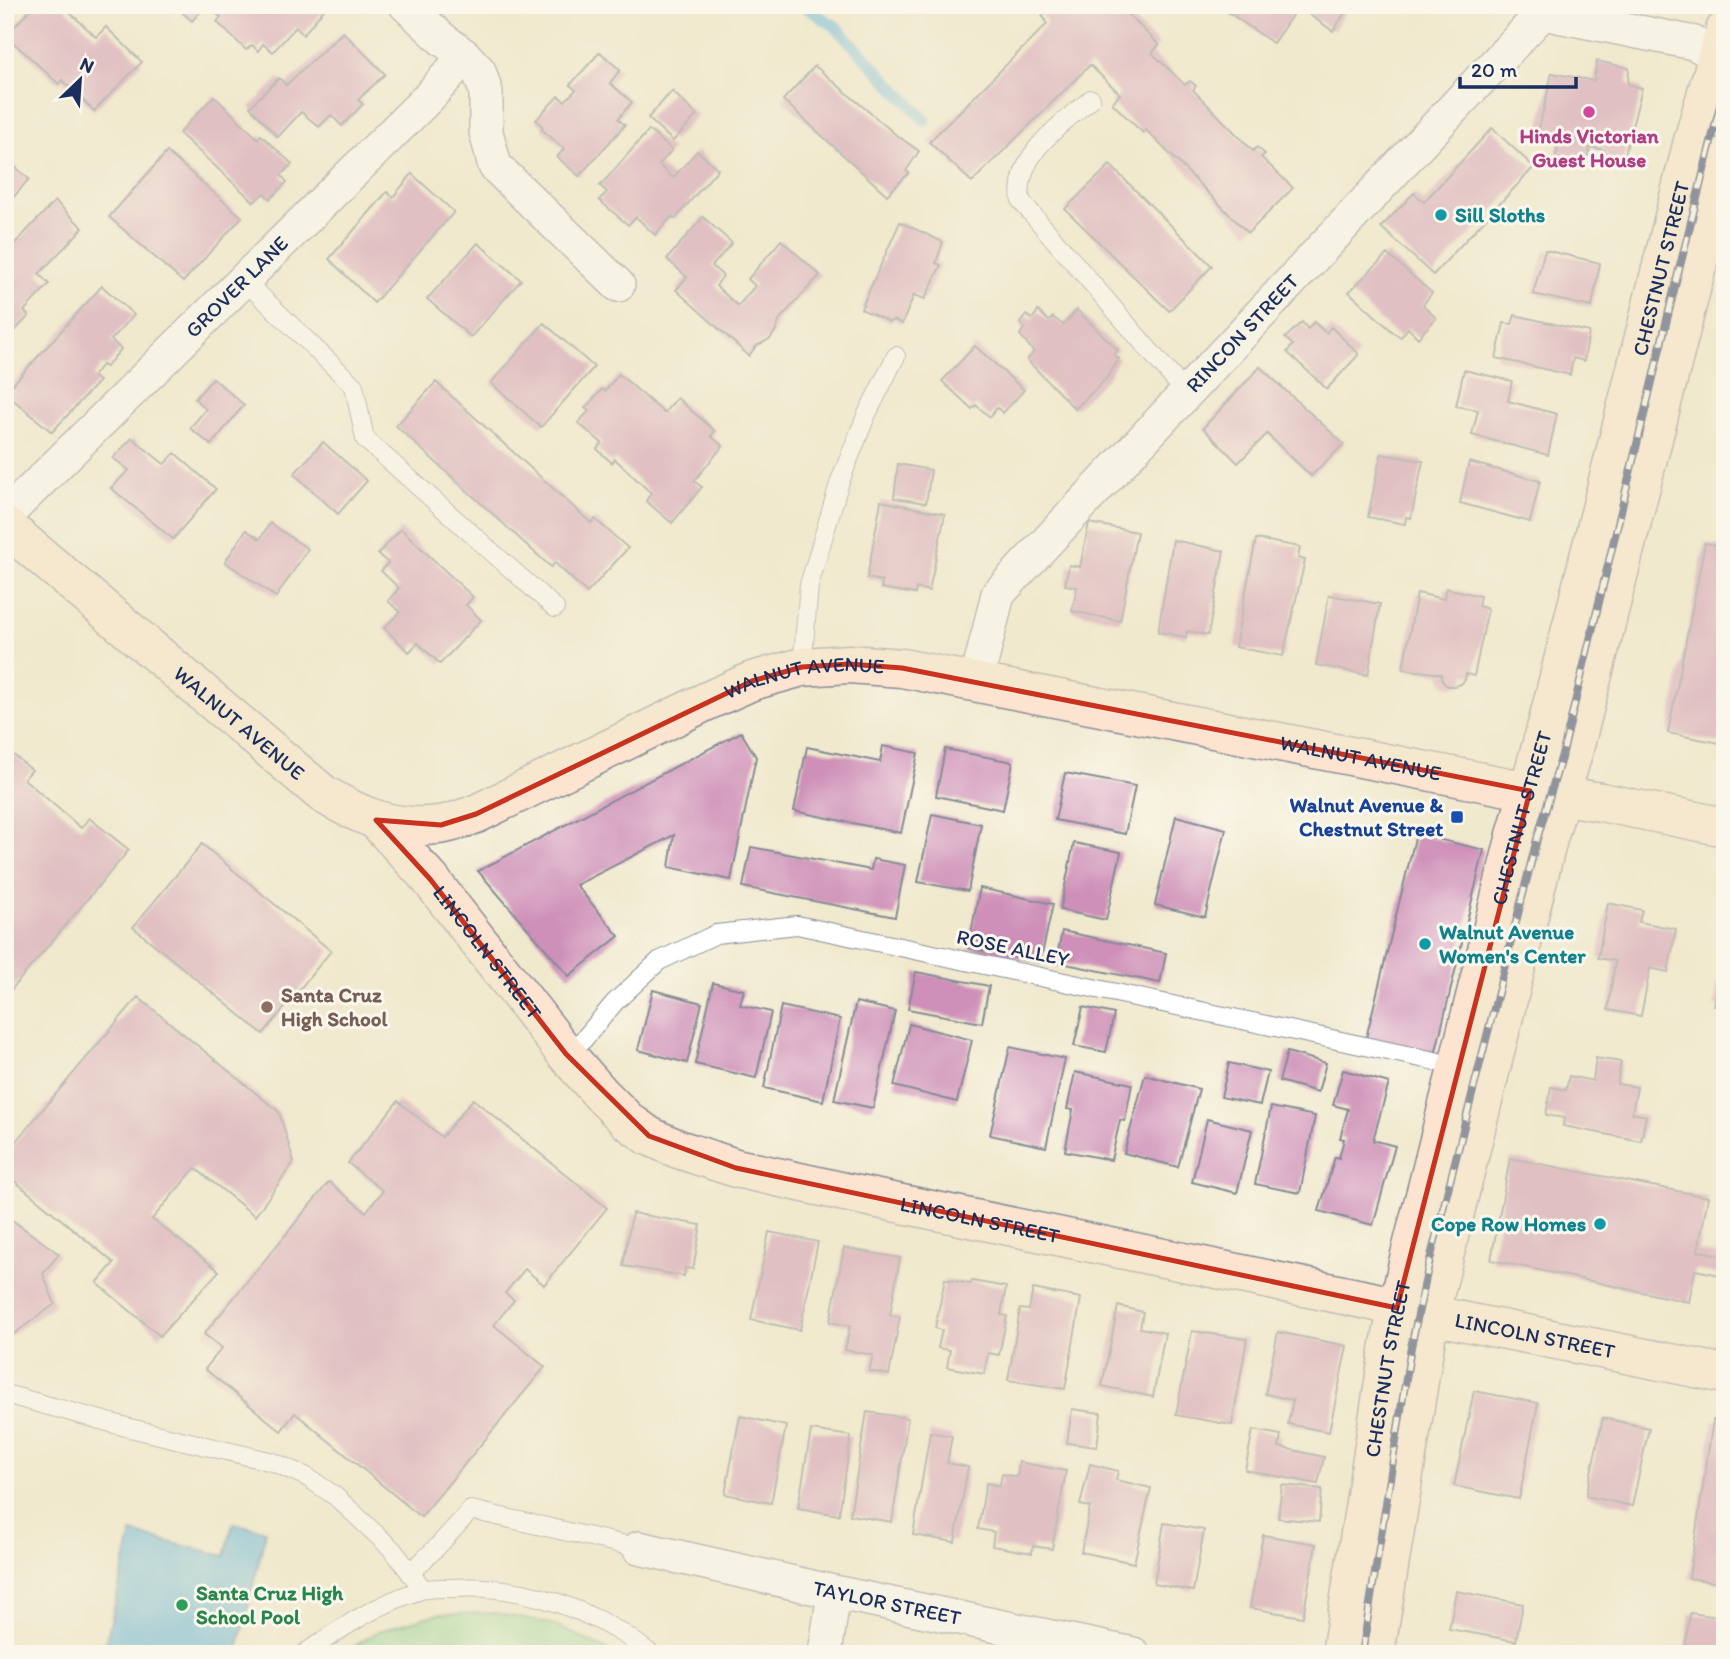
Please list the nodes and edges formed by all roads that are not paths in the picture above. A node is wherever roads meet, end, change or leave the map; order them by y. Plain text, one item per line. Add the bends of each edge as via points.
1 (406, 5) edge
2 (1546, 9) edge
3 (1722, 49) edge
4 (464, 56) junction
5 (1091, 99) dead end
6 (1725, 156) edge
7 (244, 280) junction
8 (618, 285) dead end
9 (896, 356) dead end
10 (1186, 393) junction
11 (5, 516) edge
12 (5, 526) edge
13 (555, 608) dead end
14 (802, 667) junction
15 (976, 684) junction
16 (1545, 793) junction
17 (376, 820) junction
18 (1725, 827) edge
19 (566, 1055) junction
20 (1473, 1073) junction
21 (1416, 1311) junction
22 (1725, 1374) edge
23 (5, 1394) edge
24 (639, 1548) joint
25 (410, 1573) junction
26 (424, 1589) junction
27 (834, 1592) junction
28 (304, 1654) edge
29 (651, 1654) edge
30 (825, 1654) edge
31 (1133, 1654) edge
32 (1341, 1654) edge
33 (1375, 1654) edge

1 - 4 street
2 - 3 street
2 - 10 street, RINCON STREET
3 - 16 main road, CHESTNUT STREET via 1694,137 1550,716
4 - 7 street, GROVER LANE via 429,97
4 - 8 street via 479,71 486,92 486,132 495,166
5 - 10 lane via 1030,157 1021,177 1021,201
6 - 16 main road, CHESTNUT STREET via 1574,749
7 - 11 street, GROVER LANE
7 - 13 lane via 354,386 365,439
9 - 14 lane via 840,481 809,585
10 - 15 street, RINCON STREET via 998,594
12 - 17 main road, WALNUT AVENUE via 323,794
14 - 15 main road, WALNUT AVENUE via 902,668
14 - 17 main road, WALNUT AVENUE via 752,681 705,702 475,814 441,825 410,827
15 - 16 main road, WALNUT AVENUE
16 - 18 main road, WALNUT AVENUE
16 - 20 main road, CHESTNUT STREET via 1548,839
17 - 19 main road, LINCOLN STREET via 430,879
19 - 20 lane, ROSE ALLEY via 659,961 716,934 797,925 1421,1058
19 - 21 main road, LINCOLN STREET via 628,1121 649,1136 736,1168
20 - 21 main road, CHESTNUT STREET
21 - 22 main road, LINCOLN STREET
21 - 32 main road, CHESTNUT STREET via 1390,1344
21 - 33 main road, CHESTNUT STREET
23 - 25 lane via 273,1462 307,1477 335,1496 392,1549
24 - 25 lane via 471,1510
24 - 27 street, TAYLOR STREET
25 - 26 lane
26 - 28 lane via 376,1607
26 - 29 lane via 515,1591 572,1607 621,1632
27 - 30 street
27 - 31 street, TAYLOR STREET

